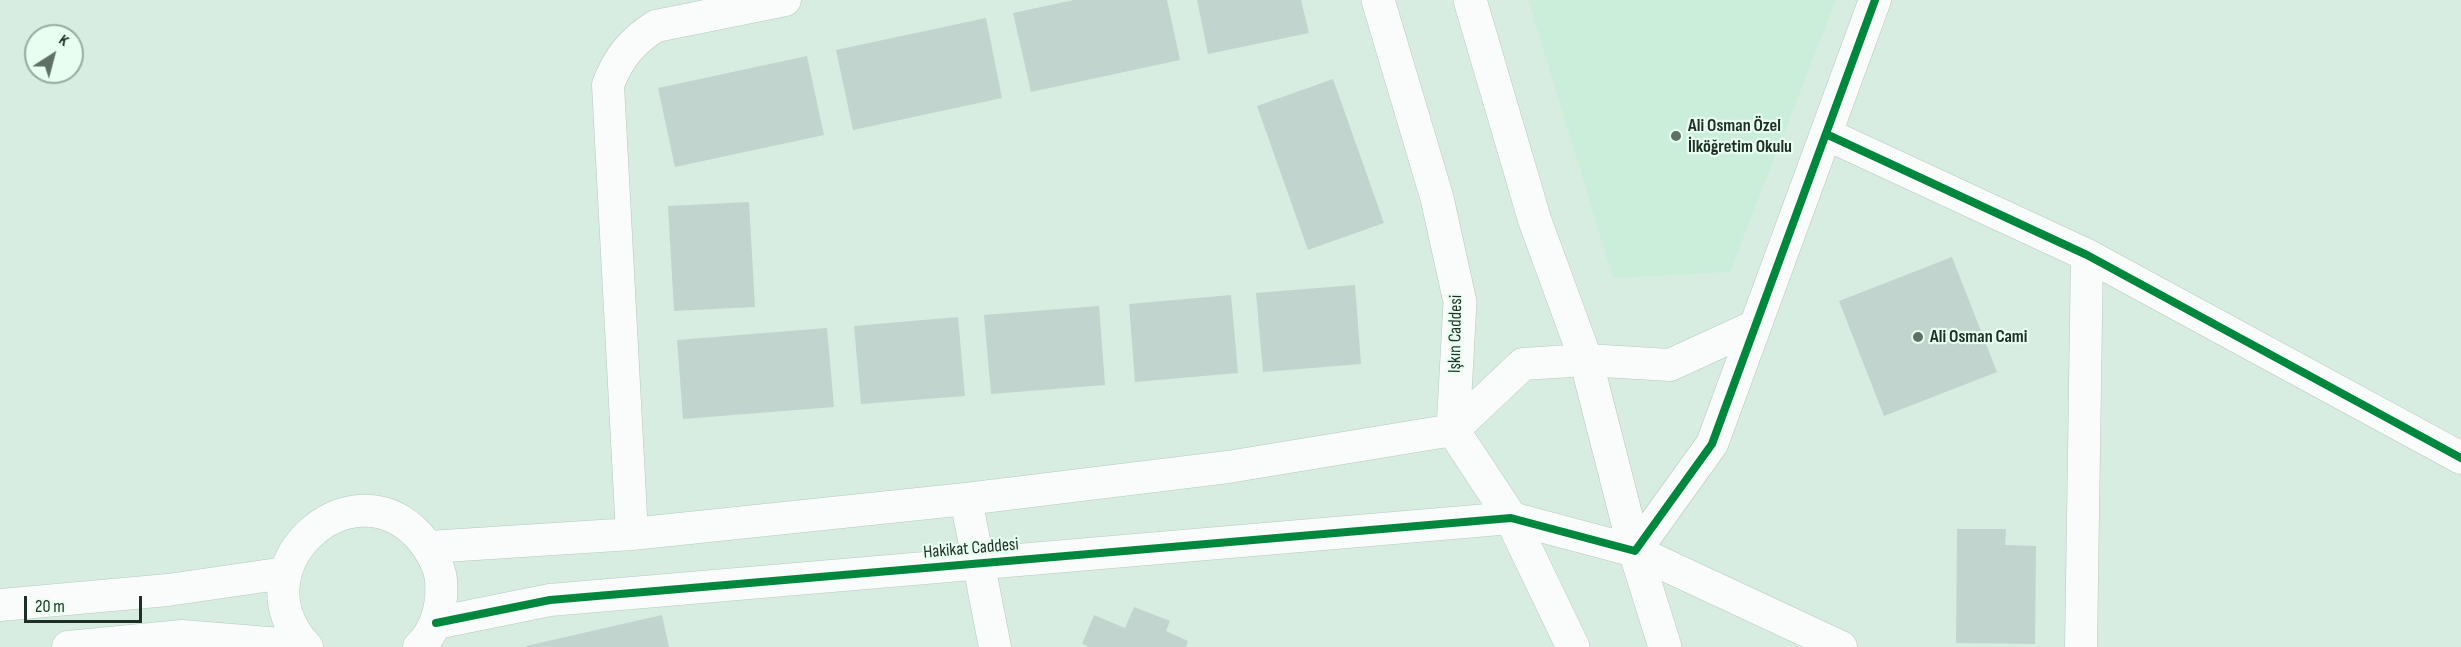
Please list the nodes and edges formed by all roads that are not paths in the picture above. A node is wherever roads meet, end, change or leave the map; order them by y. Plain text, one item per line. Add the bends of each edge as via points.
1 (785, 0) edge
2 (1378, 0) edge
3 (1470, 0) edge
4 (1875, 0) edge
5 (1826, 134) junction
6 (2087, 255) junction
7 (1755, 326) junction
8 (1586, 360) junction
9 (1453, 430) junction
10 (2461, 458) edge
11 (966, 500) junction
12 (1511, 518) junction
13 (632, 534) junction
14 (429, 547) junction
15 (1635, 551) junction
16 (978, 563) junction
17 (285, 573) junction
18 (0, 605) edge
19 (427, 635) edge
20 (306, 646) edge
21 (68, 647) edge
22 (995, 647) edge
23 (1573, 647) edge
24 (1665, 647) edge
25 (1841, 647) edge
26 (2081, 647) edge

1 - 13 street via 656,26 623,53 608,85
2 - 9 street, Işkın Caddesi via 1437,198 1460,302
3 - 8 street via 1535,221
4 - 5 street
5 - 6 street
5 - 7 street
6 - 10 street
6 - 26 street
7 - 8 street via 1670,365
7 - 15 street via 1712,444
8 - 9 street via 1523,364
8 - 15 street
9 - 11 street via 1228,467
9 - 12 street
11 - 13 street
11 - 16 street
12 - 15 street, Hakikat Caddesi
12 - 16 street, Hakikat Caddesi
12 - 23 street
13 - 14 street
14 - 17 street, Hakikat Caddesi via 411,528 387,515 362,511 335,516 312,529 295,549
14 - 19 street, Hakikat Caddesi via 440,572 442,598
15 - 24 street
15 - 25 street, Hakikat Caddesi
16 - 19 street, Hakikat Caddesi via 550,600
16 - 22 street
17 - 18 street via 168,590
17 - 20 street, Hakikat Caddesi via 285,608 290,624
20 - 21 street via 182,636

